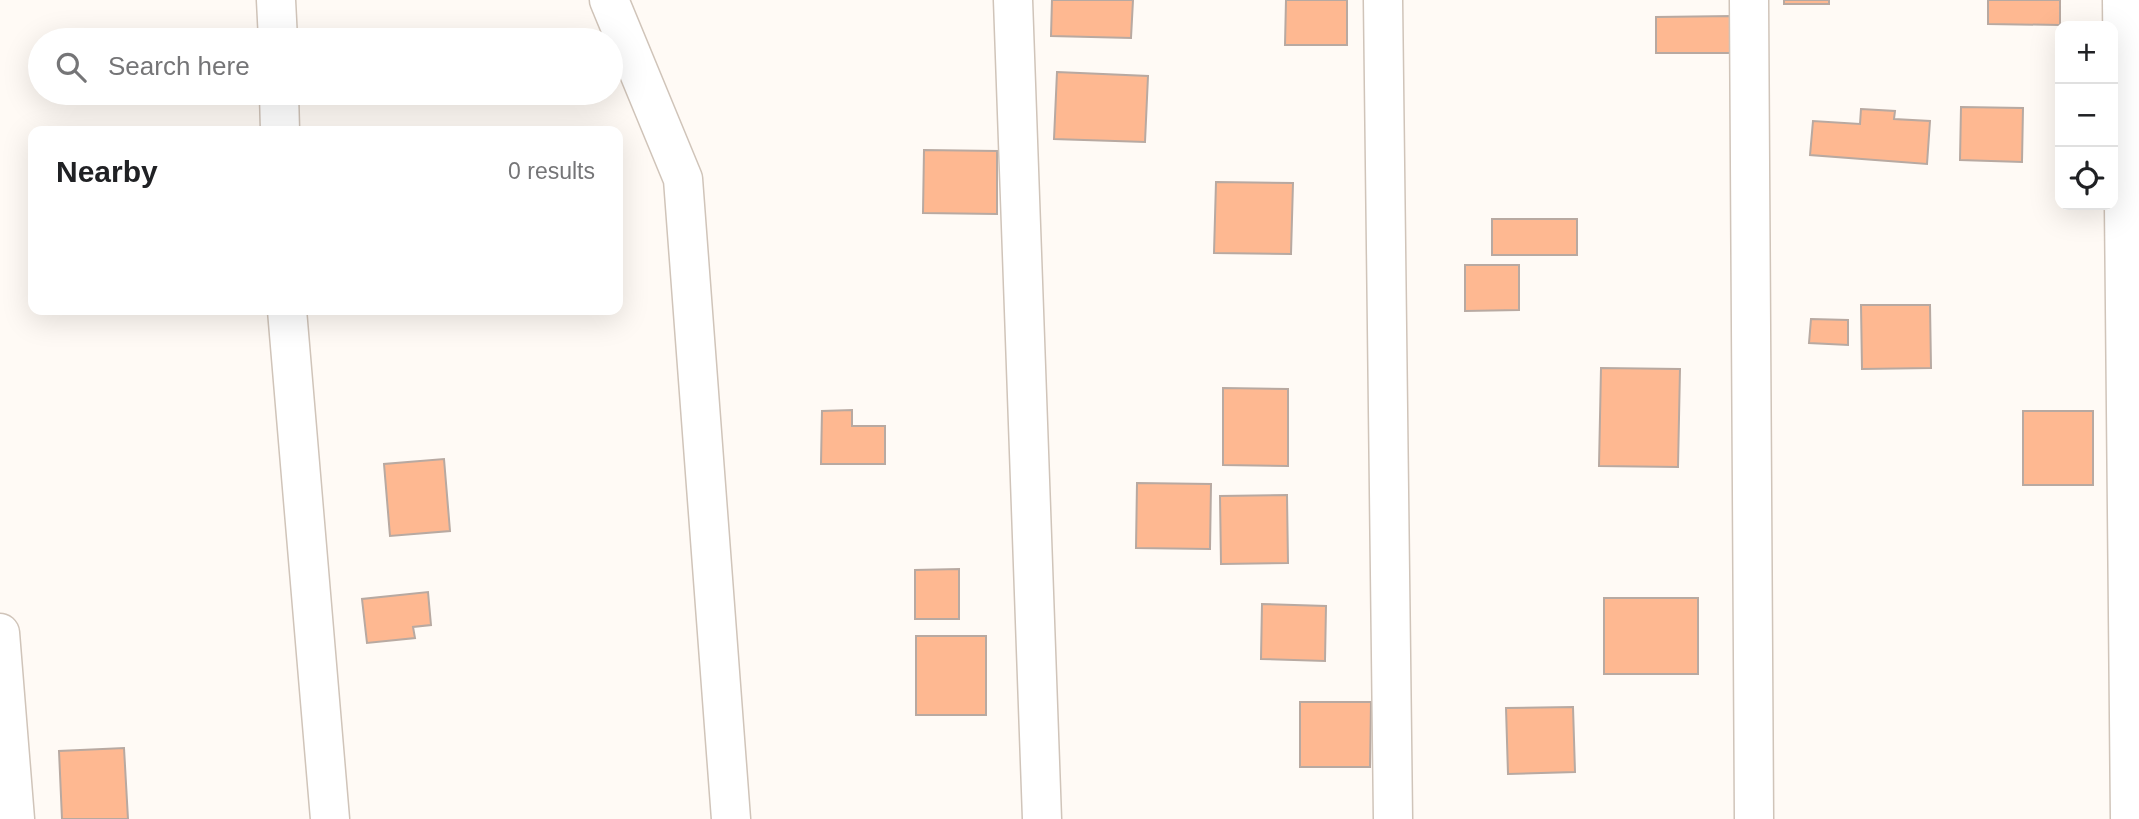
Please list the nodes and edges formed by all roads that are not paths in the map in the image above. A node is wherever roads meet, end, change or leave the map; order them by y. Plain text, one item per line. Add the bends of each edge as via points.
1 (276, 0) edge
2 (609, 0) edge
3 (1013, 0) edge
4 (1383, 0) edge
5 (1749, 0) edge
6 (2122, 0) edge
7 (277, 28) edge
8 (621, 28) edge
9 (623, 34) edge
10 (280, 105) edge
11 (281, 126) edge
12 (287, 315) edge
13 (0, 633) edge
14 (15, 819) edge
15 (330, 819) edge
16 (732, 819) edge
17 (1042, 819) edge
18 (1393, 819) edge
19 (1754, 819) edge
20 (2130, 819) edge

1 - 7 street
2 - 8 street
3 - 17 street
4 - 18 street
5 - 19 street
6 - 20 street
9 - 16 street via 683,178
10 - 11 street
12 - 15 street
13 - 14 street

